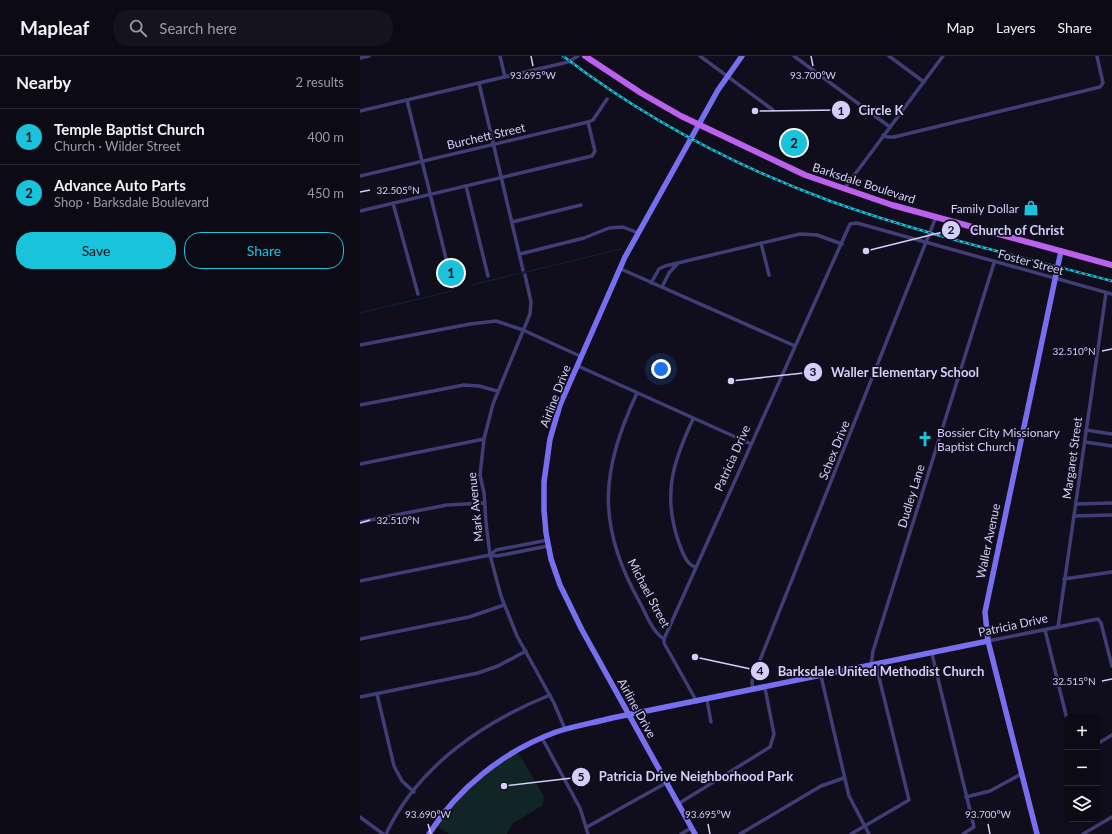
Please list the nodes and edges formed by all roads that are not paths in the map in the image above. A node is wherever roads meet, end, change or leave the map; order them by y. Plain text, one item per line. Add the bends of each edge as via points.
1 (369, 56) edge
2 (500, 56) edge
3 (578, 56) edge
4 (585, 56) edge
5 (700, 56) edge
6 (742, 56) edge
7 (794, 56) edge
8 (889, 56) edge
9 (943, 56) edge
10 (1097, 56) edge
11 (360, 58) edge
12 (727, 76) junction
13 (505, 77) junction
14 (924, 82) junction
15 (479, 83) junction
16 (607, 99) dead end
17 (407, 100) junction
18 (773, 110) dead end
19 (360, 111) edge
20 (588, 122) junction
21 (699, 125) junction
22 (890, 127) junction
23 (883, 136) junction
24 (494, 145) junction
25 (422, 161) junction
26 (360, 176) edge
27 (502, 178) junction
28 (466, 186) junction
29 (844, 189) junction
30 (430, 194) junction
31 (393, 203) junction
32 (581, 205) dead end
33 (360, 211) edge
34 (936, 217) junction
35 (512, 222) junction
36 (853, 223) joint
37 (638, 233) junction
38 (761, 243) junction
39 (842, 244) junction
40 (927, 244) junction
41 (1061, 251) junction
42 (520, 254) junction
43 (994, 263) junction
44 (677, 264) junction
45 (1112, 265) edge
46 (620, 269) junction
47 (523, 270) dead end
48 (525, 275) dead end
49 (769, 275) dead end
50 (488, 276) dead end
51 (1055, 279) junction
52 (652, 282) junction
53 (453, 287) dead end
54 (662, 287) junction
55 (1106, 293) junction
56 (418, 294) dead end
57 (1112, 294) edge
58 (523, 330) junction
59 (360, 346) edge
60 (795, 346) junction
61 (582, 357) junction
62 (578, 366) junction
63 (497, 391) junction
64 (637, 393) junction
65 (360, 405) edge
66 (693, 418) junction
67 (1086, 430) junction
68 (1112, 434) edge
69 (484, 439) junction
70 (1085, 442) junction
71 (750, 444) junction
72 (1112, 446) edge
73 (360, 464) edge
74 (485, 503) junction
75 (1112, 503) edge
76 (1076, 504) junction
77 (1112, 515) edge
78 (1074, 516) junction
79 (360, 522) edge
80 (548, 543) junction
81 (490, 555) junction
82 (696, 567) junction
83 (1112, 572) edge
84 (1064, 579) junction
85 (360, 581) edge
86 (504, 605) junction
87 (1058, 627) junction
88 (1045, 630) junction
89 (664, 638) junction
90 (360, 639) edge
91 (988, 641) junction
92 (526, 651) junction
93 (932, 654) junction
94 (874, 666) junction
95 (1112, 666) edge
96 (821, 676) junction
97 (765, 688) junction
98 (753, 690) junction
99 (377, 694) junction
100 (550, 695) junction
101 (360, 697) edge
102 (707, 700) junction
103 (697, 702) junction
104 (1066, 714) edge
105 (629, 715) junction
106 (711, 722) dead end
107 (565, 729) junction
108 (1112, 735) edge
109 (542, 738) junction
110 (1100, 742) edge
111 (1021, 774) junction
112 (844, 778) junction
113 (666, 783) junction
114 (414, 792) junction
115 (966, 797) junction
116 (678, 804) junction
117 (360, 817) edge
118 (1112, 817) edge
119 (864, 826) junction
120 (587, 827) junction
121 (693, 831) edge
122 (385, 834) edge
123 (429, 834) edge
124 (588, 834) edge
125 (681, 834) edge
126 (740, 834) edge
127 (851, 834) edge
128 (869, 834) edge
129 (963, 834) edge
130 (1037, 834) edge
131 (1083, 834) edge

1 - 11 street
2 - 13 street
3 - 13 street via 570,62
4 - 21 main road, Barksdale Boulevard via 641,93
5 - 12 street
6 - 12 street, Airline Drive
7 - 22 street
8 - 14 street
9 - 14 street
10 - 23 street via 1102,86 894,137
12 - 18 street
12 - 21 street, Airline Drive
13 - 15 street
14 - 22 street
15 - 17 street
15 - 24 street
16 - 20 street via 593,120
17 - 19 street
17 - 25 street
20 - 24 street, Burchett Street
20 - 27 street via 595,154
21 - 29 main road, Barksdale Boulevard via 773,162
21 - 37 street, Airline Drive
22 - 23 street
23 - 29 street
24 - 25 street, Burchett Street
24 - 27 street
25 - 26 street, Burchett Street
25 - 30 street
27 - 28 street
27 - 35 street
28 - 30 street
28 - 50 street
29 - 34 main road, Barksdale Boulevard
30 - 31 street
30 - 53 street
31 - 33 street
31 - 56 street
32 - 35 street
34 - 40 street, Schex Drive
34 - 41 main road, Barksdale Boulevard
35 - 42 street
36 - 39 street, Patricia Drive
36 - 40 street, Foster Street
37 - 42 street via 623,227 609,228 584,238
37 - 46 street, Airline Drive
38 - 39 street via 804,234 822,236
38 - 44 street
38 - 49 street
39 - 60 street, Patricia Drive
40 - 43 street, Foster Street
40 - 98 street, Schex Drive via 756,670 752,682
41 - 45 main road, Barksdale Boulevard
41 - 51 street, Waller Avenue
42 - 47 street
43 - 51 street, Foster Street
43 - 94 street, Dudley Lane via 873,651
44 - 52 street via 662,267
44 - 54 street
46 - 52 street
46 - 61 street, Airline Drive
48 - 58 street, Mark Avenue via 531,306
51 - 55 street, Foster Street
51 - 91 street, Waller Avenue via 986,600 984,618
52 - 54 street
54 - 60 street
55 - 57 street, Foster Street
55 - 67 street, Margaret Street
58 - 59 street via 488,321
58 - 61 street
58 - 63 street, Mark Avenue
60 - 71 street, Patricia Drive
61 - 62 street, Airline Drive
62 - 64 street
62 - 80 street, Airline Drive via 560,405 547,454 544,496
63 - 65 street via 464,385
63 - 69 street, Mark Avenue
64 - 66 street
64 - 89 street, Michael Street via 621,428 613,455 608,492 610,519 616,550 624,571 656,631
66 - 71 street
66 - 82 street via 677,455 670,499 680,546 690,564
67 - 68 street
67 - 70 street, Margaret Street
69 - 73 street
69 - 74 street, Mark Avenue via 480,470
70 - 72 street
70 - 76 street, Margaret Street
71 - 82 street, Patricia Drive
74 - 79 street via 448,505
74 - 81 street, Mark Avenue
75 - 76 street
76 - 78 street, Margaret Street
77 - 78 street
78 - 84 street, Margaret Street
80 - 81 street via 497,556
80 - 105 street, Airline Drive via 556,576 570,608
81 - 85 street
81 - 86 street, Mark Avenue
82 - 89 street, Patricia Drive
83 - 84 street
84 - 87 street, Margaret Street
86 - 90 street via 469,618
86 - 92 street, Mark Avenue
87 - 88 street, Patricia Drive
87 - 95 street, Patricia Drive via 1099,620
88 - 91 street, Patricia Drive
88 - 104 street
89 - 103 street
91 - 93 street, Patricia Drive
91 - 111 street, Waller Avenue
92 - 99 street via 485,671
92 - 100 street, Mark Avenue
93 - 94 street, Patricia Drive
93 - 115 street
94 - 96 street, Patricia Drive
94 - 119 street, Dudley Lane via 909,800
96 - 97 street, Patricia Drive
96 - 112 street
97 - 98 street, Patricia Drive
97 - 116 street via 774,734 770,747
98 - 102 street, Patricia Drive
99 - 101 street
99 - 114 street via 394,766 402,781
100 - 107 street, Mark Avenue
100 - 114 street via 510,712 473,734 443,759
102 - 103 street, Patricia Drive
102 - 106 street
103 - 105 street, Patricia Drive
105 - 107 street, Patricia Drive
105 - 113 street, Airline Drive
107 - 109 street, Patricia Drive
108 - 110 street
109 - 120 street via 580,808
109 - 123 street, Patricia Drive via 506,757 481,775 454,802
111 - 115 street via 992,790
111 - 130 street, Waller Avenue
112 - 119 street via 852,803
112 - 126 street via 821,786
113 - 116 street, Airline Drive
113 - 120 street
114 - 122 street
115 - 129 street via 974,828
116 - 121 street, Airline Drive
117 - 122 street
118 - 131 street
119 - 127 street
119 - 128 street
120 - 124 street
121 - 125 street

